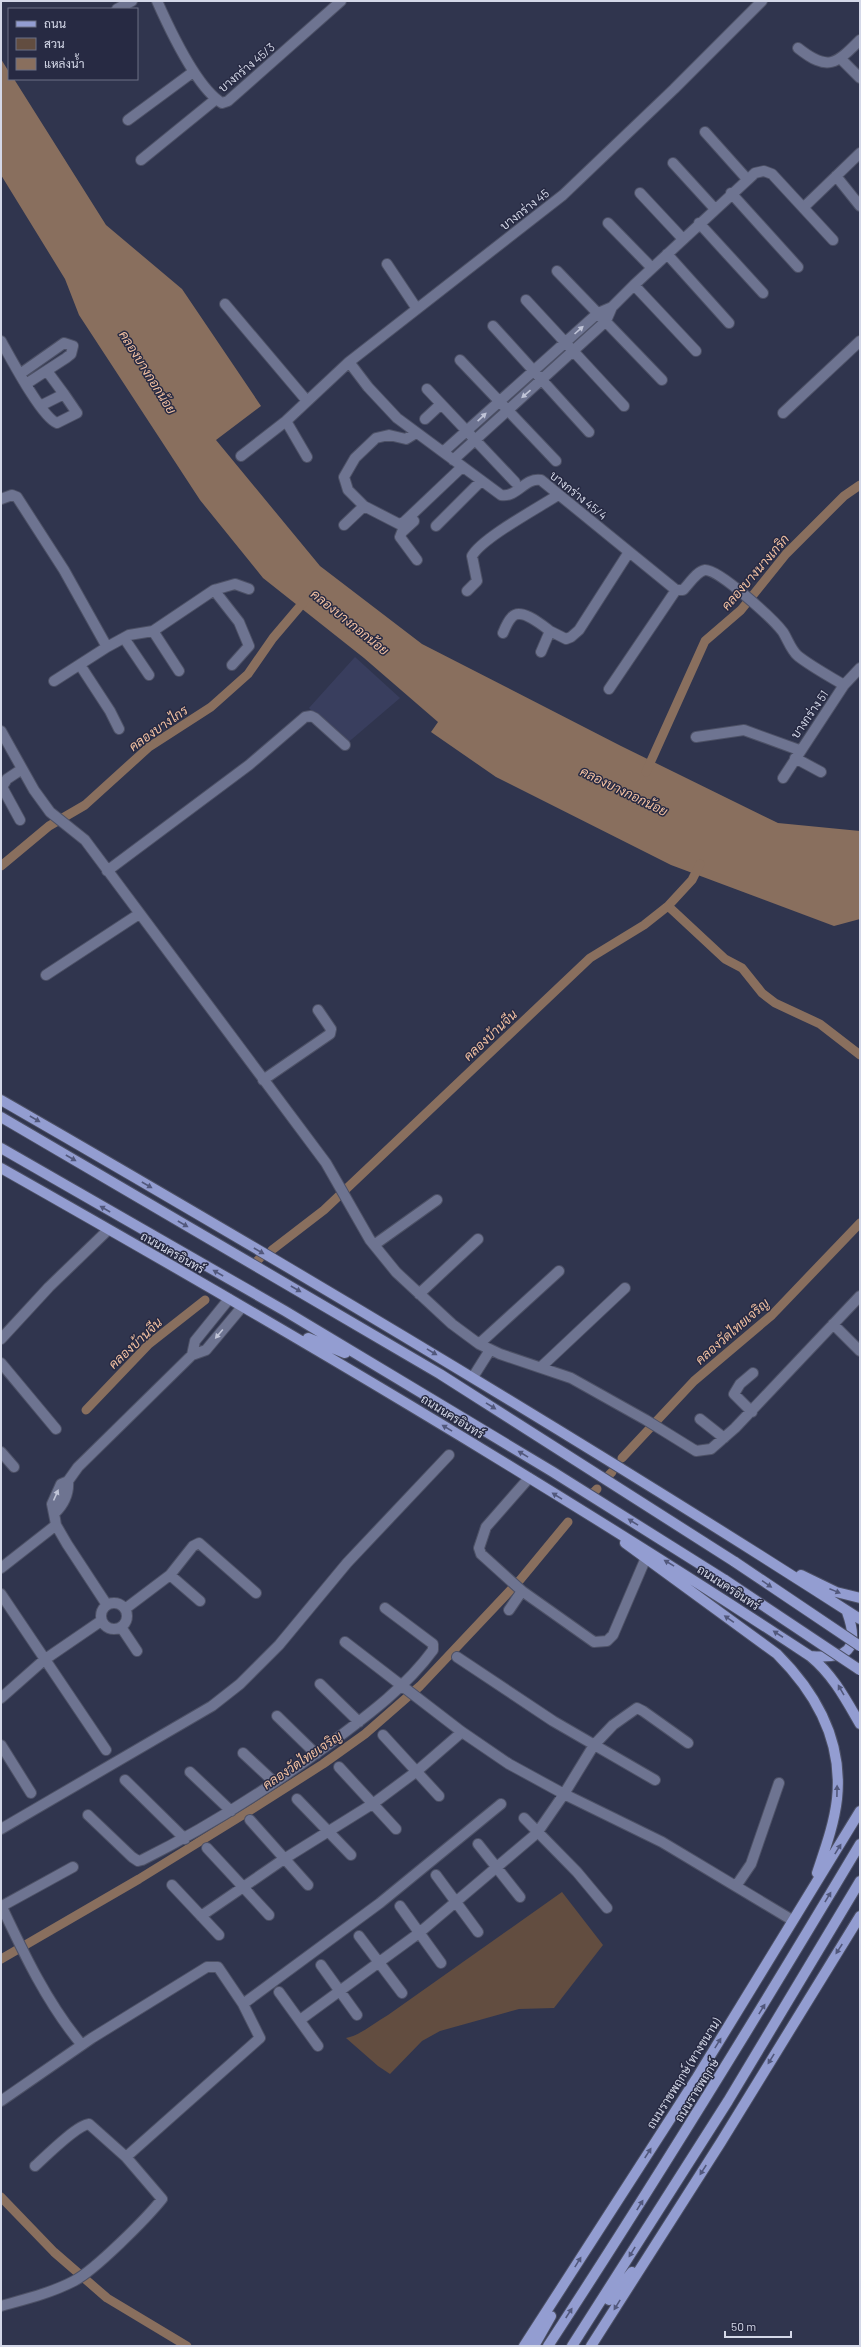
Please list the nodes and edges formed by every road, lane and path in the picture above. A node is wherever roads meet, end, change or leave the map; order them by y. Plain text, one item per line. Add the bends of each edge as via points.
1 (132, 1) edge
2 (158, 1) edge
3 (342, 1) edge
4 (762, 1) edge
5 (119, 8) edge
6 (860, 40) edge
7 (798, 48) dead end
8 (840, 59) junction
9 (193, 72) junction
10 (860, 78) edge
11 (216, 99) junction
12 (128, 120) dead end
13 (705, 132) dead end
14 (860, 153) edge
15 (140, 160) dead end
16 (673, 164) dead end
17 (836, 176) junction
18 (747, 179) junction
19 (640, 193) dead end
20 (732, 193) junction
21 (860, 206) edge
22 (804, 207) junction
23 (715, 208) junction
24 (608, 223) dead end
25 (699, 223) junction
26 (683, 239) junction
27 (833, 240) dead end
28 (667, 254) junction
29 (387, 264) dead end
30 (798, 267) dead end
31 (652, 268) junction
32 (557, 271) dead end
33 (634, 285) junction
34 (763, 293) dead end
35 (526, 300) dead end
36 (225, 304) dead end
37 (612, 307) junction
38 (418, 308) junction
39 (598, 313) junction
40 (606, 320) junction
41 (729, 323) dead end
42 (493, 326) dead end
43 (1, 341) edge
44 (860, 341) edge
45 (566, 342) junction
46 (574, 351) junction
47 (696, 351) dead end
48 (460, 360) dead end
49 (349, 362) junction
50 (46, 371) junction
51 (532, 372) junction
52 (20, 374) junction
53 (662, 380) dead end
54 (541, 381) junction
55 (26, 384) junction
56 (427, 389) dead end
57 (64, 394) junction
58 (307, 401) junction
59 (499, 401) junction
60 (441, 404) junction
61 (40, 406) junction
62 (624, 406) dead end
63 (508, 410) junction
64 (783, 413) dead end
65 (425, 419) dead end
66 (286, 421) junction
67 (466, 432) junction
68 (589, 432) dead end
69 (416, 433) junction
70 (474, 441) junction
71 (443, 452) junction
72 (242, 456) dead end
73 (307, 457) dead end
74 (453, 460) junction
75 (556, 461) dead end
76 (464, 470) junction
77 (481, 481) junction
78 (515, 482) dead end
79 (555, 492) junction
80 (1, 499) edge
81 (364, 506) junction
82 (344, 526) dead end
83 (436, 526) dead end
84 (629, 552) junction
85 (417, 560) dead end
86 (249, 589) dead end
87 (214, 590) junction
88 (676, 590) junction
89 (466, 591) dead end
90 (153, 631) junction
91 (550, 631) junction
92 (503, 633) dead end
93 (124, 638) junction
94 (107, 647) junction
95 (541, 652) dead end
96 (80, 665) junction
97 (232, 666) dead end
98 (860, 668) edge
99 (179, 671) dead end
100 (150, 675) dead end
101 (54, 681) dead end
102 (844, 685) junction
103 (609, 689) dead end
104 (119, 729) dead end
105 (1, 731) edge
106 (696, 737) dead end
107 (345, 745) dead end
108 (797, 754) junction
109 (22, 769) junction
110 (821, 772) dead end
111 (783, 778) dead end
112 (20, 820) dead end
113 (107, 871) junction
114 (139, 914) junction
115 (46, 976) dead end
116 (318, 1010) dead end
117 (263, 1080) junction
118 (1, 1100) edge
119 (1, 1118) edge
120 (1, 1148) edge
121 (1, 1168) edge
122 (437, 1200) dead end
123 (108, 1230) junction
124 (478, 1239) dead end
125 (374, 1245) junction
126 (559, 1271) dead end
127 (625, 1288) dead end
128 (419, 1294) junction
129 (860, 1296) edge
130 (229, 1299) junction
131 (242, 1307) junction
132 (338, 1314) junction
133 (833, 1324) junction
134 (278, 1325) junction
135 (6, 1330) edge
136 (1, 1339) edge
137 (411, 1340) junction
138 (479, 1344) junction
139 (1, 1346) edge
140 (490, 1350) junction
141 (860, 1351) edge
142 (192, 1355) junction
143 (1, 1363) edge
144 (377, 1366) junction
145 (541, 1367) junction
146 (753, 1373) dead end
147 (473, 1377) junction
148 (752, 1412) junction
149 (700, 1419) dead end
150 (56, 1429) dead end
151 (724, 1438) junction
152 (1, 1452) edge
153 (448, 1455) dead end
154 (14, 1467) dead end
155 (529, 1478) junction
156 (588, 1515) junction
157 (56, 1525) junction
158 (645, 1560) junction
159 (773, 1564) junction
160 (1, 1568) edge
161 (170, 1575) junction
162 (521, 1589) junction
163 (256, 1593) dead end
164 (1, 1594) edge
165 (860, 1598) edge
166 (200, 1601) dead end
167 (107, 1605) junction
168 (385, 1608) dead end
169 (124, 1609) junction
170 (509, 1610) dead end
171 (846, 1610) junction
172 (860, 1619) edge
173 (101, 1621) junction
174 (121, 1627) junction
175 (345, 1642) dead end
176 (860, 1646) edge
177 (137, 1651) dead end
178 (810, 1656) junction
179 (457, 1657) dead end
180 (44, 1660) junction
181 (860, 1670) edge
182 (320, 1684) dead end
183 (404, 1687) junction
184 (1, 1698) edge
185 (278, 1716) dead end
186 (359, 1722) junction
187 (860, 1724) edge
188 (462, 1732) junction
189 (383, 1735) dead end
190 (688, 1743) dead end
191 (1, 1745) edge
192 (594, 1745) junction
193 (106, 1750) dead end
194 (243, 1753) dead end
195 (316, 1754) junction
196 (339, 1767) dead end
197 (190, 1772) dead end
198 (418, 1772) junction
199 (125, 1780) dead end
200 (654, 1780) dead end
201 (274, 1782) junction
202 (779, 1783) dead end
203 (32, 1793) dead end
204 (564, 1794) junction
205 (439, 1796) dead end
206 (297, 1799) dead end
207 (374, 1804) junction
208 (501, 1804) dead end
209 (231, 1811) junction
210 (860, 1811) edge
211 (88, 1815) dead end
212 (524, 1818) dead end
213 (250, 1820) dead end
214 (1, 1829) edge
215 (396, 1829) dead end
216 (329, 1832) junction
217 (537, 1833) junction
218 (185, 1839) junction
219 (478, 1844) dead end
220 (860, 1844) edge
221 (207, 1848) dead end
222 (351, 1855) dead end
223 (284, 1859) junction
224 (73, 1866) dead end
225 (494, 1868) junction
226 (436, 1876) dead end
227 (860, 1881) edge
228 (814, 1883) junction
229 (172, 1885) dead end
230 (308, 1885) dead end
231 (243, 1886) junction
232 (736, 1886) junction
233 (520, 1897) dead end
234 (456, 1903) junction
235 (1, 1905) edge
236 (400, 1906) dead end
237 (607, 1908) dead end
238 (269, 1915) dead end
239 (201, 1916) junction
240 (860, 1916) edge
241 (792, 1920) junction
242 (478, 1932) dead end
243 (419, 1933) junction
244 (219, 1935) dead end
245 (359, 1936) dead end
246 (380, 1962) junction
247 (441, 1963) dead end
248 (321, 1965) dead end
249 (341, 1990) junction
250 (279, 1992) dead end
251 (402, 1993) dead end
252 (243, 2004) junction
253 (357, 2015) dead end
254 (300, 2020) junction
255 (82, 2045) junction
256 (318, 2046) dead end
257 (1, 2101) edge
258 (126, 2157) junction
259 (35, 2166) dead end
260 (645, 2261) junction
261 (558, 2295) junction
262 (1, 2306) edge
263 (597, 2309) junction
264 (524, 2346) edge
265 (534, 2346) edge
266 (548, 2346) edge
267 (572, 2346) edge
268 (591, 2346) edge

1 - 5 street
2 - 9 street, บางกร่าง 45/3
3 - 11 street, บางกร่าง 45/3 via 228,101 222,103
4 - 38 street, บางกร่าง 45 via 563,195
6 - 8 street
7 - 8 street via 824,63 833,63
8 - 10 street
9 - 11 street, บางกร่าง 45/3
9 - 12 street
11 - 15 street
13 - 18 street
14 - 17 street
16 - 23 street
17 - 21 street
17 - 22 street
18 - 20 street
18 - 22 street via 755,173 764,171 772,174
19 - 26 street
20 - 23 street
20 - 30 street
22 - 27 street
23 - 25 street
24 - 31 street
25 - 26 street
25 - 34 street
26 - 28 street
28 - 31 street
28 - 41 street
29 - 38 street
31 - 33 street
32 - 39 street
33 - 37 street
33 - 47 street
35 - 45 street
36 - 58 street
37 - 39 street
37 - 40 street
38 - 49 street, บางกร่าง 45
39 - 40 street
45 -> 39 street
40 - 46 street
40 - 53 street
42 - 51 street
43 - 52 street
44 - 64 street
45 - 46 street
45 - 51 street
46 - 54 street
46 - 62 street
48 - 59 street
49 - 58 street, บางกร่าง 45
49 - 69 street, บางกร่าง 45/4 via 386,407
50 - 52 street via 71,354 73,346 64,343
50 - 55 street
50 - 57 street
51 - 54 street
51 - 59 street
52 - 55 street
54 -> 63 street
54 - 68 street
55 - 61 street
56 - 60 street
57 - 61 street
57 - 61 street via 77,413 60,422 52,422
58 - 66 street, บางกร่าง 45
59 - 63 street
67 -> 59 street
60 - 65 street
60 - 67 street
63 - 70 street
63 - 75 street
66 - 72 street, บางกร่าง 45
66 - 73 street
67 - 70 street
67 - 71 street
69 - 71 street, บางกร่าง 45/4
69 - 81 street via 406,439 390,435 376,438 348,466 344,477 346,485
70 - 74 street
70 - 78 street
71 - 74 street, บางกร่าง 45/4
74 - 76 street, บางกร่าง 45/4
76 - 77 street, บางกร่าง 45/4
76 - 81 street via 399,524
76 - 85 street via 402,532 400,537
77 - 79 street, บางกร่าง 45/4 via 501,495 507,496 530,481 541,480
77 - 83 street
79 - 84 street, บางกร่าง 45/4
79 - 89 street via 475,550 472,556 477,581
80 - 94 street via 12,495 17,498 64,570
81 - 82 street
84 - 88 street, บางกร่าง 45/4
84 - 91 street via 572,637 566,639
86 - 87 street via 235,584
87 - 90 street
87 - 97 street via 238,622 249,646
88 - 102 street via 683,590 704,570 715,573 753,602 783,632 797,655
88 - 103 street
90 - 93 street
90 - 99 street
91 - 92 street via 522,614 516,614 511,617
91 - 95 street
93 - 94 street
93 - 100 street
94 - 96 street
96 - 101 street
96 - 104 street via 113,715
98 - 102 street, บางกร่าง 51
102 - 108 street, บางกร่าง 51
105 - 109 street
106 - 108 street via 744,730
107 - 113 street via 315,718 306,717 249,765
108 - 110 street
108 - 111 street, บางกร่าง 51
109 - 112 street via 7,779 2,787
109 - 113 street via 50,812 78,834
113 - 114 street
114 - 115 street
114 - 117 street
116 - 117 street via 331,1029 330,1034
117 - 125 street via 326,1163 344,1198
118 -> 137 main road
119 -> 132 main road, ถนนนครอินทร์
144 -> 120 main road, ถนนนครอินทร์
121 - 123 main road, ถนนนครอินทร์
122 - 125 street
123 - 130 main road, ถนนนครอินทร์
123 - 135 street
124 - 128 street
125 - 128 street via 396,1272
126 - 138 street
127 - 145 street
128 - 138 street
129 - 133 street
130 - 131 main road, ถนนนครอินทร์
130 - 142 street via 195,1340
131 - 134 main road, ถนนนครอินทร์
131 -> 142 street via 206,1350
132 - 137 main road
132 -> 176 main road, ถนนนครอินทร์, bridge via 440,1374 735,1562
133 - 141 street
133 - 148 street
134 - 144 main road
155 -> 134 main road, ถนนนครอินทร์
135 - 136 street
135 - 139 street
137 -> 147 main road
138 - 140 street
140 - 145 street
140 - 147 street
142 - 157 street via 78,1467 68,1481 69,1489 62,1507 55,1513
143 - 150 street
181 -> 144 main road, ถนนนครอินทร์, bridge via 725,1580
145 - 151 street via 571,1378 696,1451 704,1452 711,1449
146 - 148 street via 740,1384 734,1394
147 - 159 main road
148 - 151 street
149 - 151 street
152 - 154 street
153 - 214 street via 347,1563 279,1646 240,1684 212,1706
156 -> 155 main road, ถนนนครอินทร์
155 - 162 street via 486,1527 479,1548 481,1554
156 - 158 main road
178 -> 156 main road, ถนนนครอินทร์ via 683,1572
157 - 160 street
157 - 167 street
158 - 162 street via 613,1635 607,1641 594,1642
228 -> 158 main road via 834,1819 837,1799 837,1768 831,1736 823,1716 797,1676 776,1654
159 -> 165 main road via 836,1592
159 - 171 main road
161 - 163 street via 193,1546 199,1543
161 - 166 street
161 - 169 street
162 - 170 street
164 - 180 street
167 - 169 street via 116,1604
167 - 173 street via 101,1612
168 - 183 street via 433,1644 433,1650
169 - 174 street via 126,1619
171 - 172 main road
171 - 178 main road via 855,1627 856,1643 850,1652 841,1656
173 - 174 street via 110,1629
173 - 180 street
174 - 177 street
175 - 183 street
187 -> 178 main road, ถนนนครอินทร์ via 835,1681
179 - 192 street via 489,1680
180 - 184 street
180 - 193 street
182 - 186 street
183 - 186 street
183 - 188 street
185 - 195 street
186 - 195 street
188 - 198 street
188 - 204 street via 509,1764
189 - 198 street
190 - 192 street via 637,1708 613,1724
191 - 203 street
192 - 200 street
192 - 204 street
194 - 201 street
195 - 201 street
196 - 207 street
197 - 209 street
198 - 205 street
198 - 207 street
199 - 218 street
201 - 209 street
202 - 232 street via 751,1864
204 - 217 street
204 - 232 street via 662,1842
206 - 216 street
207 - 215 street
207 - 216 street
208 - 252 street via 380,1902
209 - 218 street
228 -> 210 main road, ถนนราชพฤกษ์ (ทางขนาน)
211 - 218 street via 138,1861
212 - 217 street
213 - 223 street
216 - 222 street
216 - 223 street
217 - 225 street
217 - 237 street via 577,1872
219 - 225 street
266 -> 220 main road, ถนนราชพฤกษ์ via 640,2205 765,2004
221 - 231 street
223 - 230 street
223 - 231 street
224 - 235 street
225 - 233 street
225 - 234 street
226 - 234 street
227 -> 263 main road via 728,2101
228 - 241 main road, ถนนราชพฤกษ์ (ทางขนาน)
229 - 239 street
231 - 238 street
231 - 239 street
232 - 241 street
234 - 242 street
234 - 243 street
235 - 255 street via 18,1944 58,2014
236 - 243 street
239 - 244 street
240 -> 260 main road
261 -> 241 main road, ถนนราชพฤกษ์ (ทางขนาน) via 696,2079
243 - 246 street
243 - 247 street
245 - 246 street
246 - 249 street
246 - 251 street
248 - 249 street
249 - 253 street
249 - 254 street
250 - 254 street
252 - 255 street via 218,1967 214,1966 200,1971
252 - 258 street via 259,2034 258,2040
254 - 256 street
255 - 257 street
258 - 259 street via 93,2126 85,2124
258 - 262 street via 162,2199 92,2268 76,2280 56,2290
260 - 263 main road via 638,2264 607,2303
260 -> 268 main road
261 - 264 main road, ถนนราชพฤกษ์ (ทางขนาน)
261 - 265 main road via 556,2306
263 - 267 main road

